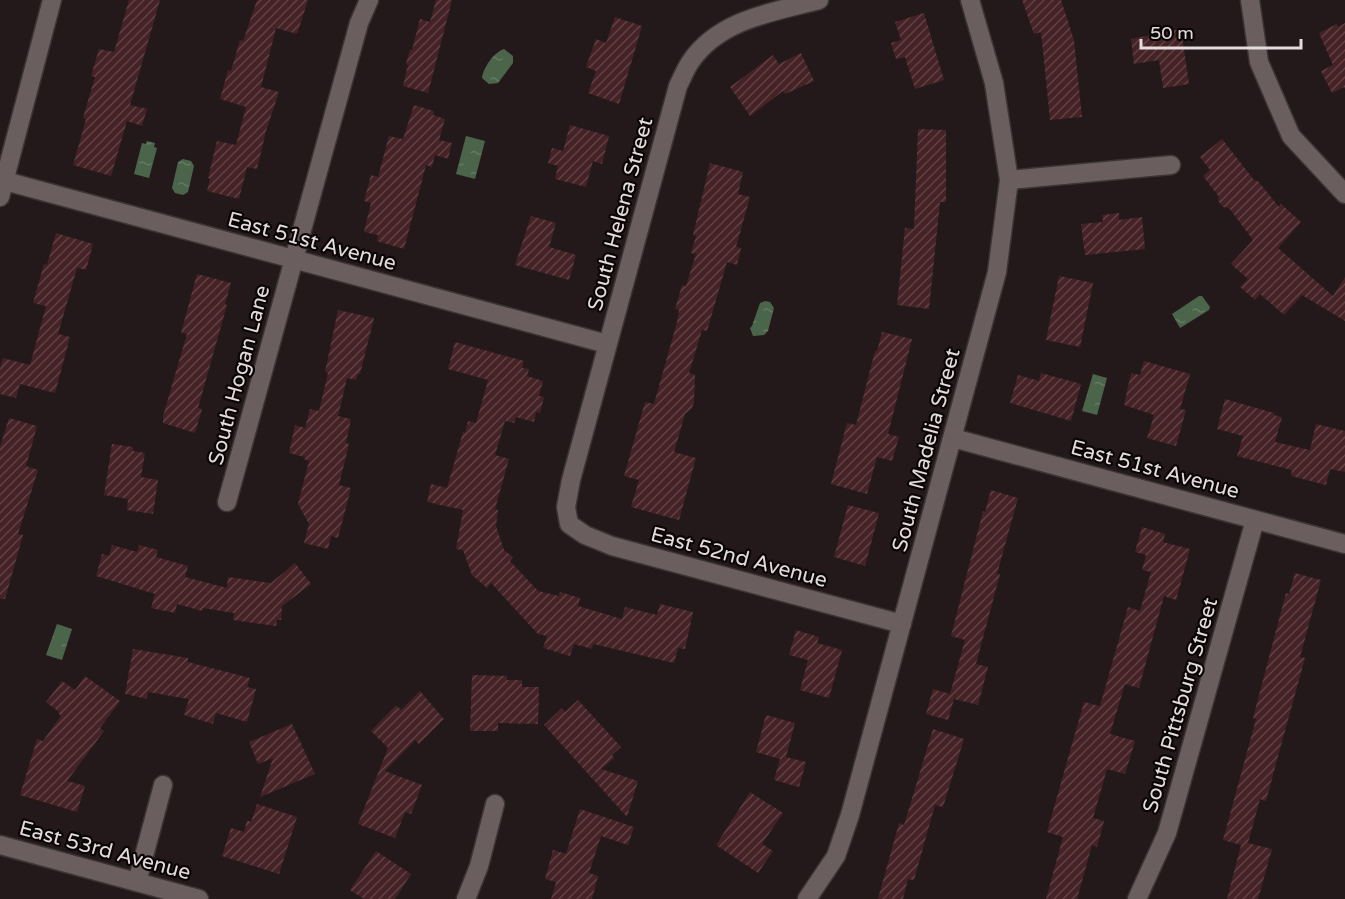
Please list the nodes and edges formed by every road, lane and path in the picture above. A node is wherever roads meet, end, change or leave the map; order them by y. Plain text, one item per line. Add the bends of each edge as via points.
1 (52, 0) edge
2 (369, 0) edge
3 (819, 0) edge
4 (970, 0) edge
5 (1250, 0) edge
6 (1171, 165) dead end
7 (1009, 180) junction
8 (2, 189) edge
9 (1345, 194) edge
10 (294, 260) junction
11 (607, 345) junction
12 (953, 438) junction
13 (227, 502) dead end
14 (1255, 520) junction
15 (569, 524) joint
16 (1345, 544) edge
17 (902, 624) junction
18 (163, 785) dead end
19 (495, 804) dead end
20 (0, 845) edge
21 (137, 882) junction
22 (199, 899) edge
23 (466, 899) edge
24 (807, 899) edge
25 (1137, 899) edge

1 - 8 street
2 - 10 street, South Hogan Lane via 359,23
3 - 11 street, South Helena Street via 743,21 706,43 690,62 678,86
4 - 7 street, South Madelia Street via 994,83
5 - 9 street via 1259,63 1291,136
6 - 7 street
7 - 12 street, South Madelia Street via 997,272
8 - 10 street, East 51st Avenue
10 - 11 street, East 51st Avenue
10 - 13 street, South Hogan Lane
11 - 15 street, South Helena Street via 571,480 566,507
12 - 14 street, East 51st Avenue
12 - 17 street, South Madelia Street
14 - 16 street, East 51st Avenue
14 - 25 street, South Pittsburg Street via 1167,833
15 - 17 street, East 52nd Avenue via 612,546
17 - 24 street, South Madelia Street via 840,847
18 - 21 street
19 - 23 street
20 - 21 street, East 53rd Avenue
21 - 22 street, East 53rd Avenue

